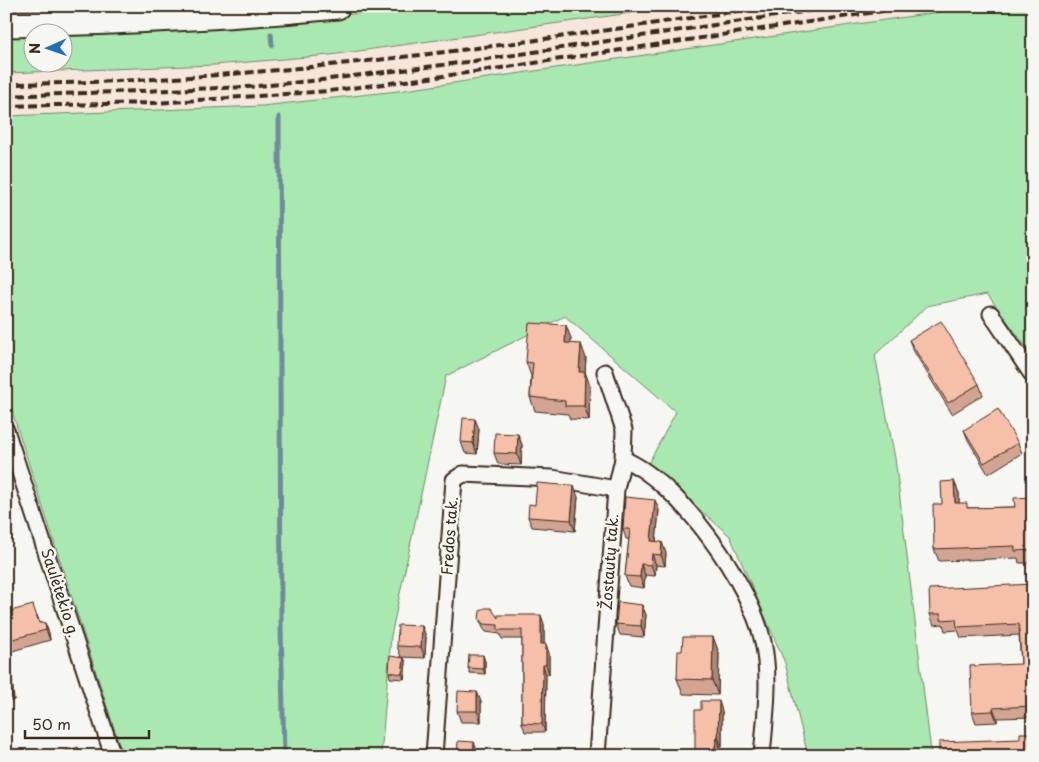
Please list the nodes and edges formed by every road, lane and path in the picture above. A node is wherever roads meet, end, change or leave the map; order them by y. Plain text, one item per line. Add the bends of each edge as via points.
1 (337, 6) edge
2 (6, 24) edge
3 (991, 314) dead end
4 (605, 372) dead end
5 (1033, 376) edge
6 (6, 430) edge
7 (623, 458) junction
8 (616, 489) junction
9 (113, 756) edge
10 (434, 756) edge
11 (597, 756) edge
12 (762, 756) edge

1 - 2 main road via 241,16
3 - 5 street
4 - 7 street, Žostautų tak. via 624,430
6 - 9 street, Saulėtekio g.
7 - 8 street, Žostautų tak.
7 - 12 street via 656,479 709,534 757,618 768,674
8 - 10 street, Fredos tak. via 552,478 463,474 454,480
8 - 11 street, Žostautų tak.

